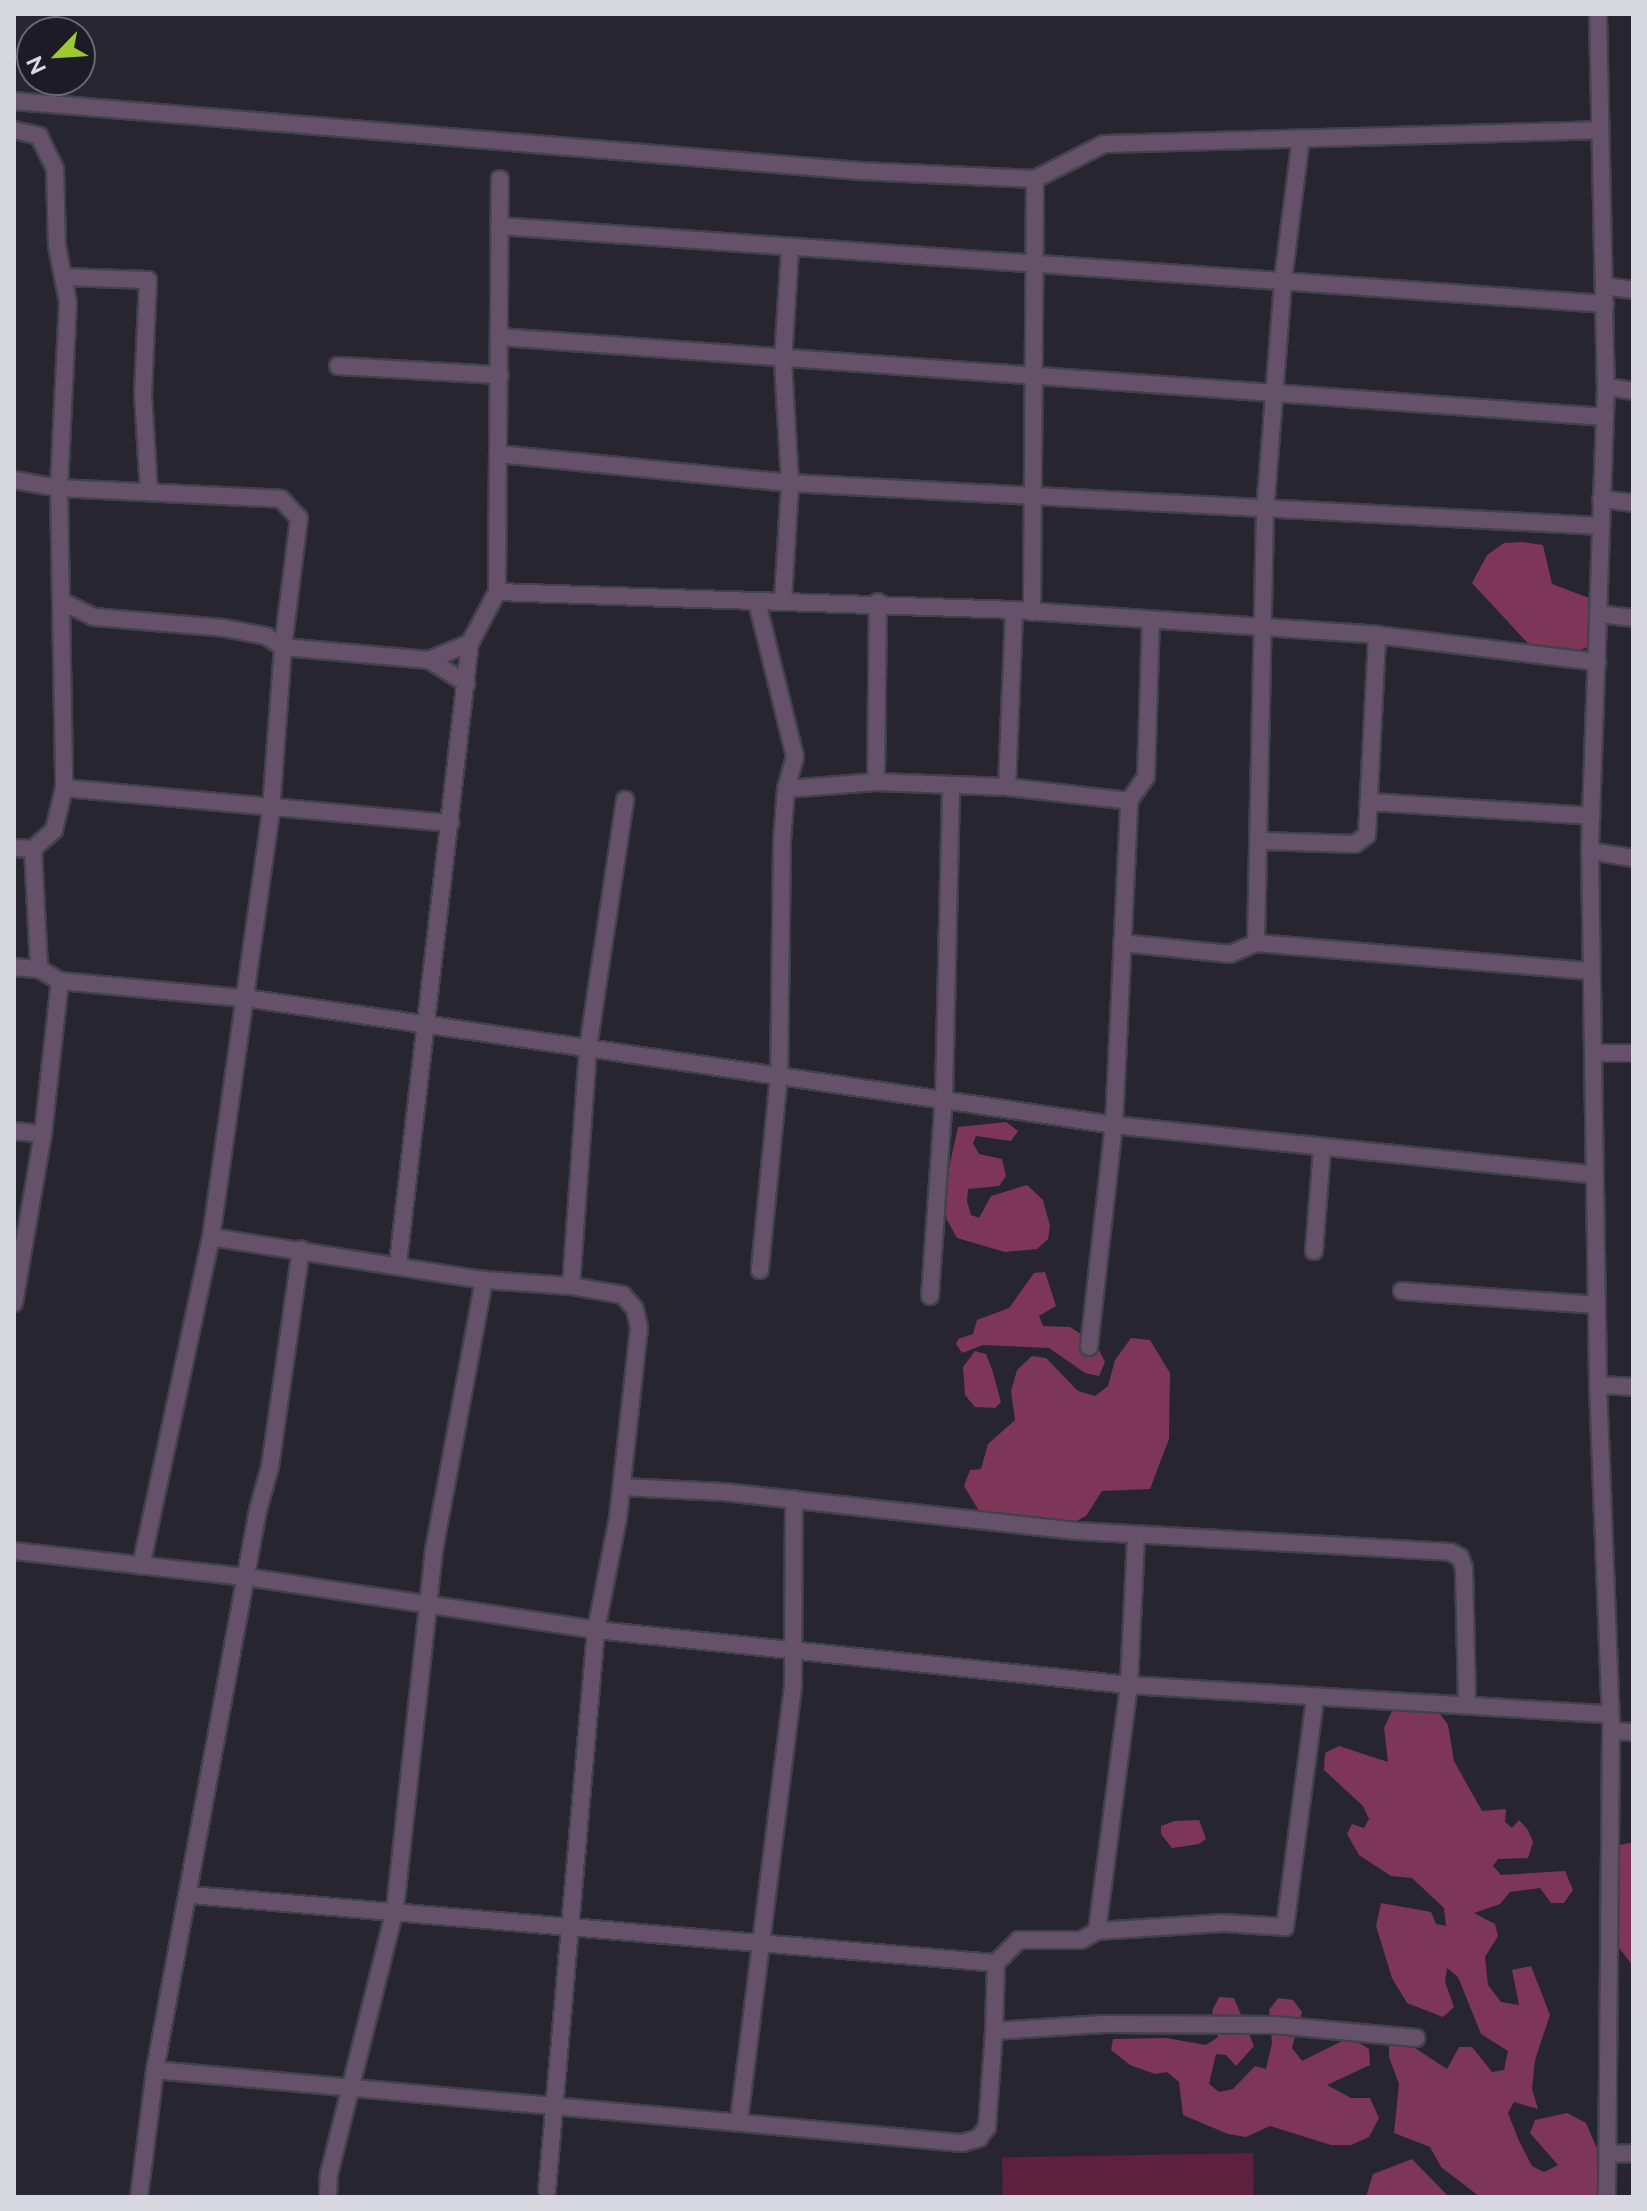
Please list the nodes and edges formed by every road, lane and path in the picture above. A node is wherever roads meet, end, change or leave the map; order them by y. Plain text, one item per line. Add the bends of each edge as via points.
1 (1598, 14) edge
2 (14, 101) edge
3 (14, 130) edge
4 (1599, 130) junction
5 (1301, 138) junction
6 (500, 179) dead end
7 (1035, 179) junction
8 (499, 226) junction
9 (790, 248) junction
10 (1033, 263) junction
11 (63, 277) junction
12 (1283, 280) junction
13 (1604, 286) junction
14 (1633, 290) edge
15 (1605, 304) junction
16 (500, 337) junction
17 (783, 360) junction
18 (338, 366) dead end
19 (500, 375) junction
20 (1033, 378) junction
21 (1606, 387) junction
22 (1633, 391) edge
23 (1274, 396) junction
24 (1605, 417) junction
25 (499, 454) junction
26 (14, 480) edge
27 (790, 483) junction
28 (59, 488) junction
29 (149, 492) junction
30 (1033, 497) junction
31 (1601, 499) junction
32 (1633, 503) edge
33 (1265, 511) junction
34 (1601, 526) junction
35 (497, 592) junction
36 (783, 599) junction
37 (63, 602) junction
38 (757, 602) junction
39 (878, 602) junction
40 (1014, 610) junction
41 (1032, 612) junction
42 (1600, 614) junction
43 (1633, 618) edge
44 (1151, 622) junction
45 (1264, 629) junction
46 (1377, 635) junction
47 (470, 643) junction
48 (283, 647) junction
49 (429, 660) junction
50 (1597, 662) junction
51 (466, 683) junction
52 (876, 782) junction
53 (951, 786) junction
54 (1007, 787) junction
55 (64, 788) junction
56 (786, 789) junction
57 (625, 800) dead end
58 (1129, 801) junction
59 (1371, 802) junction
60 (271, 811) junction
61 (1592, 816) junction
62 (450, 823) junction
63 (1262, 841) junction
64 (14, 848) edge
65 (33, 849) junction
66 (1590, 851) junction
67 (1633, 858) edge
68 (1122, 943) junction
69 (1256, 943) junction
70 (14, 967) edge
71 (39, 969) junction
72 (1591, 971) junction
73 (60, 981) junction
74 (245, 998) junction
75 (424, 1027) junction
76 (588, 1048) junction
77 (1594, 1053) junction
78 (1633, 1053) edge
79 (779, 1075) junction
80 (944, 1097) junction
81 (1114, 1125) junction
82 (14, 1131) edge
83 (43, 1134) junction
84 (1322, 1150) junction
85 (1594, 1175) junction
86 (211, 1237) junction
87 (301, 1249) junction
88 (1314, 1251) dead end
89 (398, 1263) junction
90 (760, 1270) dead end
91 (484, 1280) junction
92 (571, 1286) junction
93 (1402, 1291) dead end
94 (930, 1296) dead end
95 (14, 1303) edge
96 (1596, 1305) junction
97 (1089, 1347) dead end
98 (1598, 1385) junction
99 (1633, 1387) edge
100 (622, 1487) junction
101 (794, 1499) junction
102 (1136, 1535) junction
103 (14, 1551) edge
104 (141, 1566) junction
105 (247, 1577) junction
106 (431, 1608) junction
107 (596, 1630) junction
108 (795, 1647) junction
109 (1129, 1685) junction
110 (1315, 1698) junction
111 (1467, 1705) junction
112 (1610, 1722) junction
113 (1633, 1732) edge
114 (191, 1895) junction
115 (395, 1909) junction
116 (569, 1924) junction
117 (1097, 1931) junction
118 (762, 1939) junction
119 (996, 1963) junction
120 (994, 2031) junction
121 (1416, 2038) dead end
122 (155, 2070) junction
123 (350, 2086) junction
124 (554, 2103) junction
125 (739, 2120) junction
126 (1633, 2153) edge
127 (1610, 2154) junction
128 (547, 2190) dead end
129 (139, 2197) edge
130 (328, 2197) edge
131 (1607, 2197) edge

1 - 4 street
2 - 7 street via 844,170
3 - 11 street via 39,136 48,145 55,169
4 - 5 street
4 - 13 street
5 - 7 street via 1104,144
5 - 12 street
6 - 8 street
7 - 10 street
8 - 9 street
8 - 16 street
9 - 10 street
9 - 17 street
10 - 12 street
10 - 20 street
11 - 28 street via 68,302
11 - 29 street via 148,280 143,394
12 - 15 street
12 - 23 street
13 - 14 street
13 - 15 street
15 - 21 street
16 - 17 street
16 - 19 street
17 - 20 street
17 - 27 street
18 - 19 street
19 - 25 street
20 - 23 street
20 - 30 street
21 - 22 street
21 - 24 street
23 - 24 street
23 - 33 street
24 - 31 street
25 - 27 street
25 - 35 street
26 - 28 street
27 - 30 street
27 - 36 street
28 - 29 street
28 - 37 street
29 - 48 street via 281,499 293,506 298,533
30 - 33 street
30 - 41 street
31 - 32 street
31 - 34 street
33 - 34 street
33 - 45 street
34 - 42 street
35 - 38 street
35 - 47 street
36 - 38 street
36 - 39 street
37 - 48 street via 94,617 224,628 266,636
37 - 55 street
38 - 56 street via 795,757
39 - 40 street
39 - 52 street
40 - 41 street
40 - 54 street
41 - 44 street
42 - 43 street
42 - 50 street
44 - 45 street
44 - 58 street via 1146,777
45 - 46 street
45 - 63 street
46 - 50 street
46 - 59 street
47 - 49 street
47 - 51 street
48 - 49 street
48 - 60 street
49 - 51 street
50 - 61 street
51 - 62 street
52 - 53 street
52 - 56 street
53 - 54 street
53 - 80 street
54 - 58 street
55 - 60 street
55 - 65 street via 60,821
56 - 79 street
57 - 76 street
58 - 68 street
59 - 61 street
59 - 63 street via 1367,835 1355,844
60 - 62 street
60 - 74 street
61 - 66 street
62 - 75 street
63 - 69 street
64 - 65 street
65 - 71 street
66 - 67 street
66 - 72 street
68 - 69 street via 1230,954
68 - 81 street
69 - 72 street
70 - 71 street
71 - 73 street
72 - 77 street
73 - 74 street
73 - 83 street
74 - 75 street
74 - 86 street
75 - 76 street
75 - 89 street
76 - 79 street
76 - 92 street
77 - 78 street
77 - 85 street
79 - 80 street
79 - 90 street
80 - 81 street
80 - 94 street
81 - 84 street
81 - 97 street
82 - 83 street
83 - 95 street
84 - 85 street
84 - 88 street
85 - 96 street
86 - 87 street
86 - 104 street
87 - 89 street
87 - 105 street via 277,1423
89 - 91 street
91 - 92 street
91 - 106 street via 434,1550
92 - 100 street via 623,1295 635,1309 639,1327
93 - 96 street
96 - 98 street
98 - 99 street
98 - 112 street
100 - 101 street
100 - 107 street
101 - 102 street
101 - 108 street
102 - 109 street
102 - 111 street via 1450,1552 1460,1557
103 - 104 street
104 - 105 street
105 - 106 street
105 - 114 street
106 - 107 street
106 - 115 street
107 - 108 street
107 - 116 street
108 - 109 street
108 - 118 street
109 - 110 street
109 - 117 street
110 - 111 street
110 - 117 street via 1285,1927 1223,1923
111 - 112 street
112 - 113 street
112 - 127 street
114 - 115 street
114 - 122 street
115 - 116 street
115 - 123 street
116 - 118 street
116 - 124 street
117 - 119 street via 1081,1940 1019,1940
118 - 119 street
118 - 125 street
119 - 120 street
120 - 121 street via 1104,2024 1274,2025
120 - 125 street via 987,2127 971,2142
122 - 123 street
122 - 129 street
123 - 124 street via 456,2099
123 - 130 street
124 - 125 street
124 - 128 street
126 - 127 street
127 - 131 street

